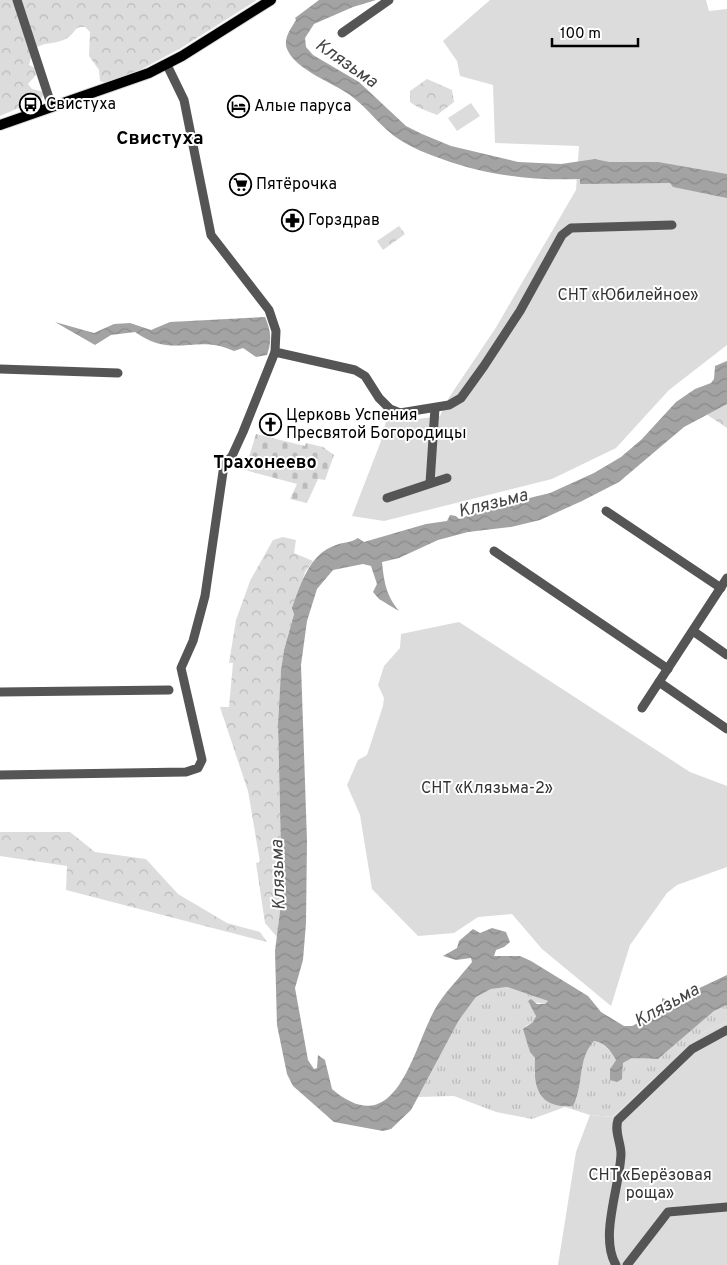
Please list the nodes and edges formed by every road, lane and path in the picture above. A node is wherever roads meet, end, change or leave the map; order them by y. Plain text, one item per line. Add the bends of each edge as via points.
1 (17, 0) edge
2 (271, 0) edge
3 (389, 0) edge
4 (342, 33) dead end
5 (167, 65) junction
6 (52, 107) junction
7 (0, 125) edge
8 (672, 225) dead end
9 (275, 352) junction
10 (0, 369) edge
11 (118, 373) dead end
12 (435, 408) junction
13 (447, 478) dead end
14 (430, 483) junction
15 (387, 498) dead end
16 (606, 511) dead end
17 (494, 551) dead end
18 (727, 578) edge
19 (721, 588) junction
20 (693, 631) junction
21 (727, 655) edge
22 (668, 669) junction
23 (659, 682) junction
24 (169, 690) dead end
25 (0, 692) edge
26 (642, 708) dead end
27 (727, 729) edge
28 (0, 776) edge
29 (727, 1030) edge
30 (727, 1207) edge
31 (616, 1265) edge
32 (627, 1265) edge

1 - 6 street
2 - 5 main road
3 - 4 street
5 - 6 main road via 126,83
5 - 9 street via 184,100 211,234 269,310 276,331
6 - 7 main road
8 - 12 street via 571,228 562,235 520,311 461,398
9 - 12 street via 355,370 365,376 390,409 400,413
9 - 28 street via 243,432 224,465 204,596 193,641 181,668 202,760 198,768 186,772
10 - 11 street
12 - 14 street
13 - 14 street
14 - 15 street
16 - 19 street
17 - 22 street
18 - 19 street
19 - 20 street
20 - 21 street
20 - 22 street
22 - 23 street
23 - 26 street
23 - 27 street
24 - 25 street
29 - 31 street via 692,1050 618,1120 616,1127 621,1153 610,1230 612,1258
30 - 32 street via 668,1212

